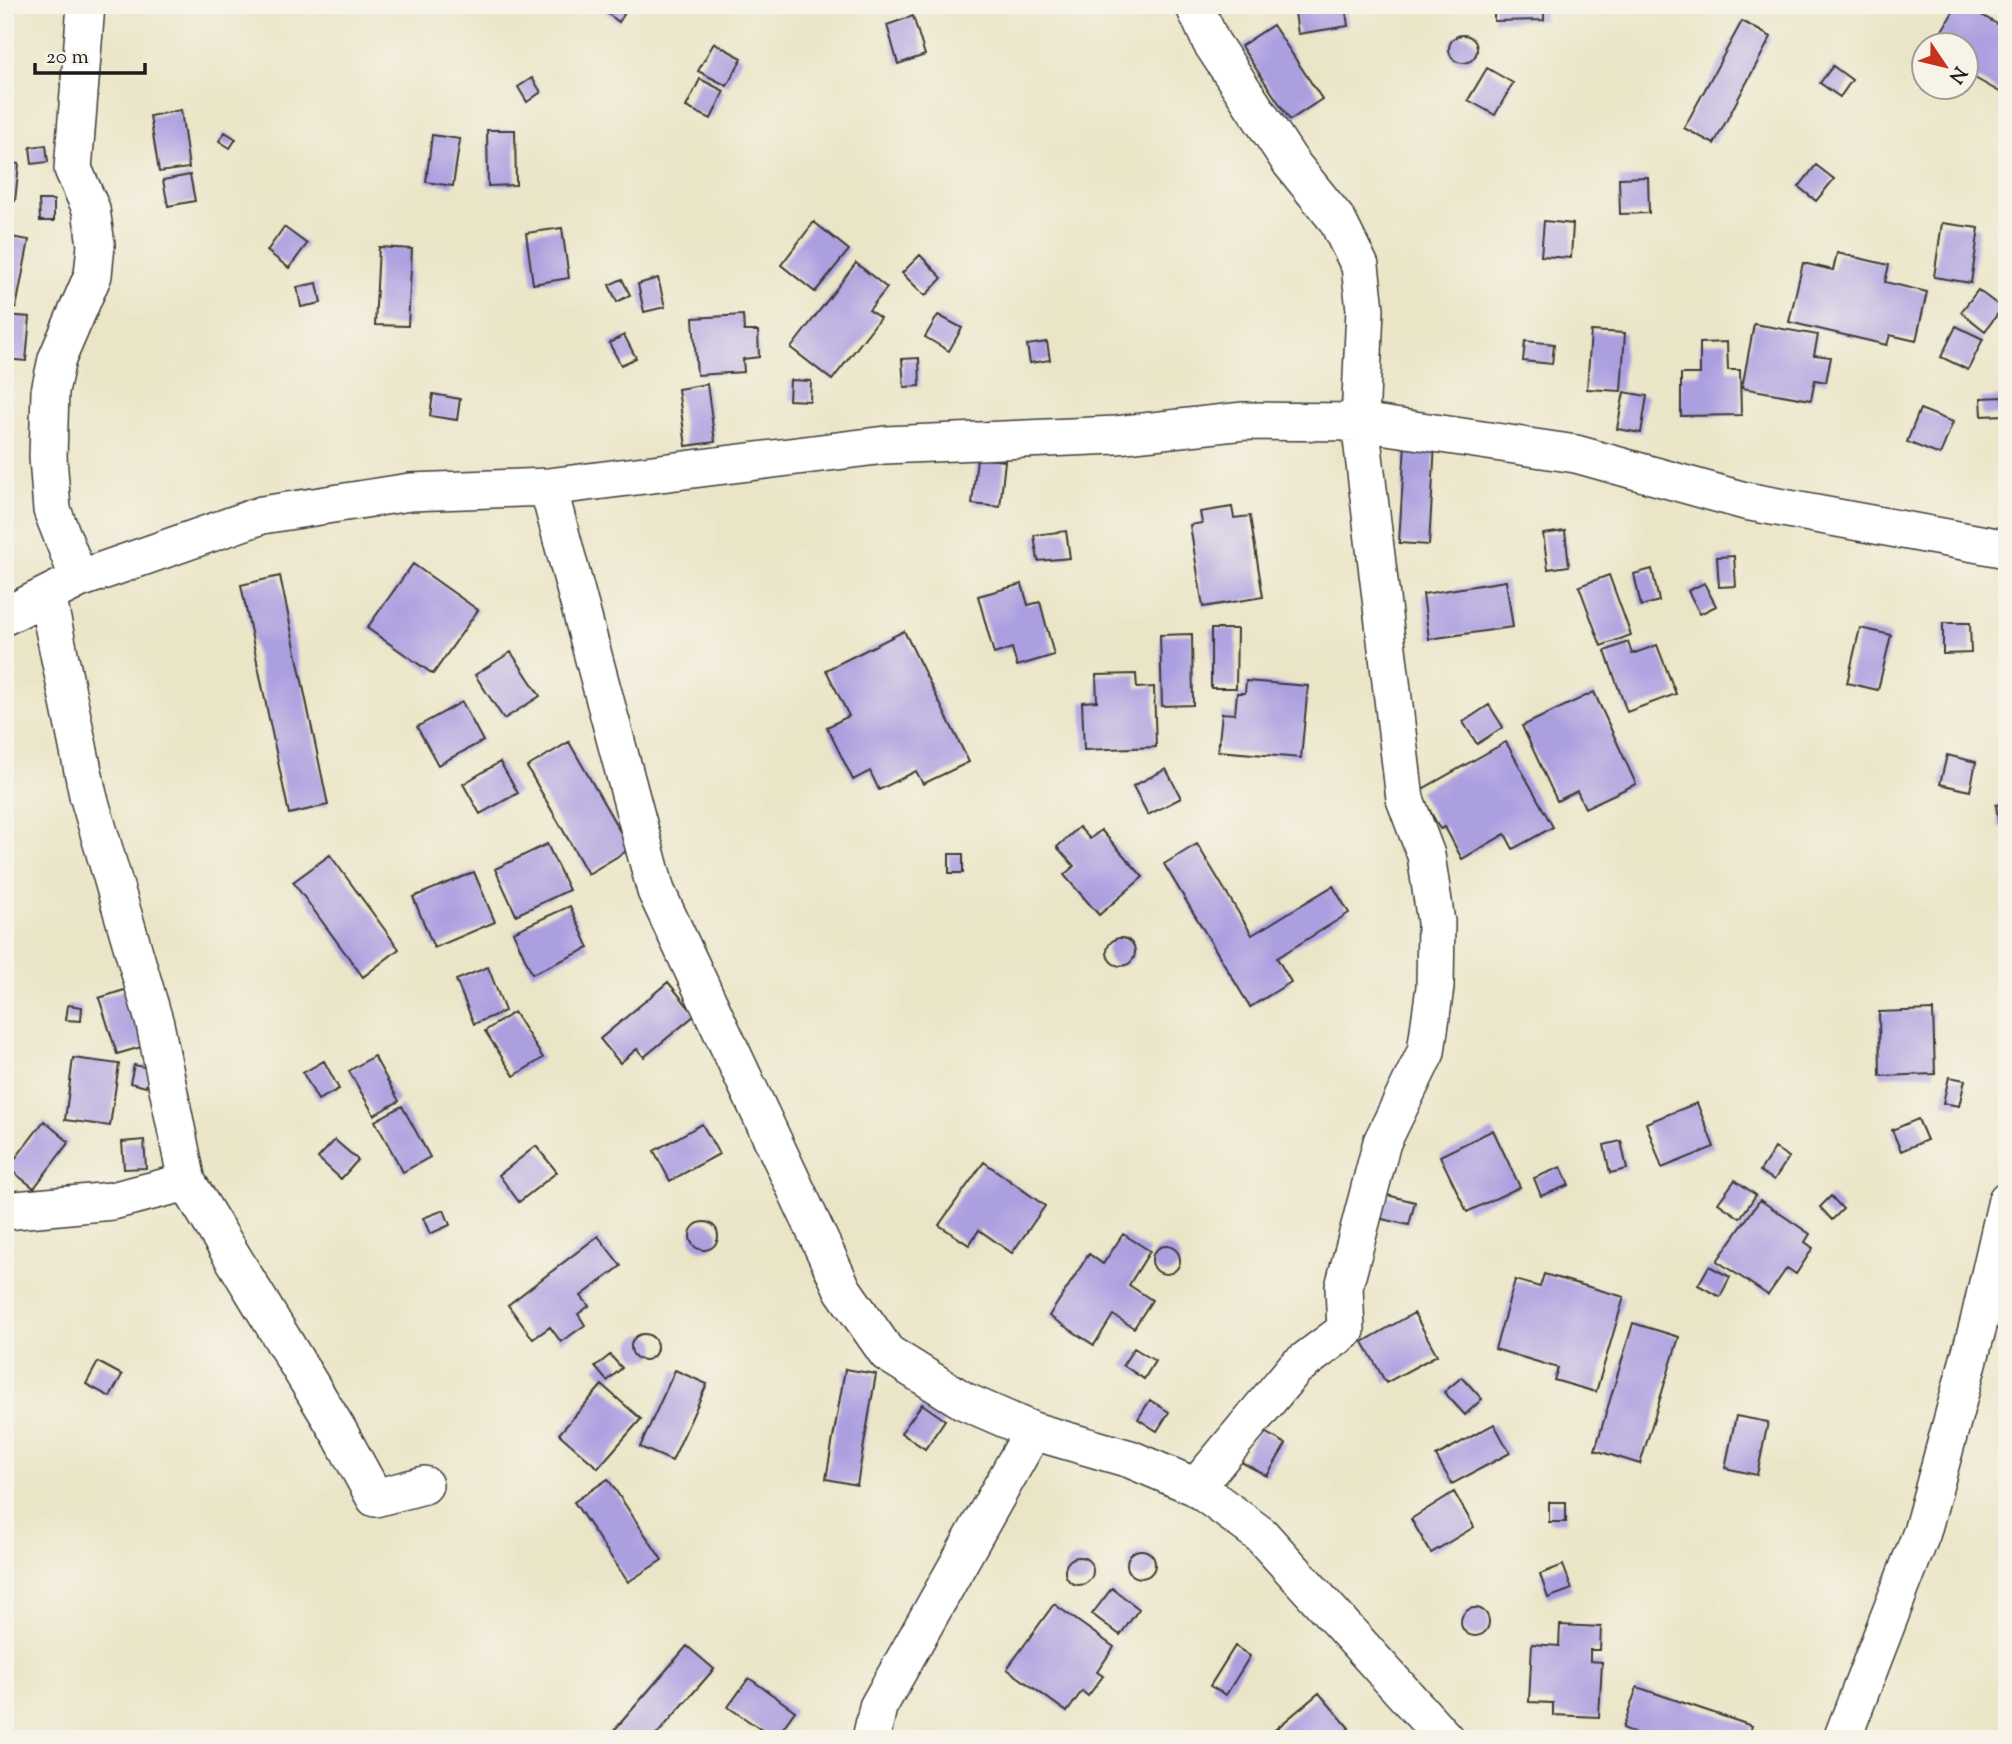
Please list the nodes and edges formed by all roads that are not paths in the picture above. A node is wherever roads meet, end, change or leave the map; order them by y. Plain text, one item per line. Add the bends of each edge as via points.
1 (86, 5) edge
2 (1194, 5) edge
3 (1360, 422) junction
4 (548, 487) junction
5 (2007, 549) edge
6 (63, 587) junction
7 (5, 616) edge
8 (187, 1182) junction
9 (2007, 1200) edge
10 (5, 1211) edge
11 (1033, 1432) junction
12 (424, 1485) dead end
13 (1196, 1487) junction
14 (871, 1739) edge
15 (1445, 1739) edge
16 (1842, 1739) edge

1 - 6 street via 73,169 91,209 96,246 93,275 57,359 50,391 51,510
2 - 3 street via 1211,42 1291,163 1337,220 1360,266 1365,309
3 - 4 street via 1244,421 1116,435 885,445
3 - 5 street via 1576,454 1745,501
3 - 13 street via 1405,799 1426,855 1436,922 1435,987 1426,1052 1382,1142 1344,1287 1346,1330 1295,1368
4 - 6 street via 410,492 262,515
4 - 11 street via 656,891 843,1290 887,1353 964,1401
6 - 7 street
6 - 8 street via 88,795 155,1024
8 - 10 street via 112,1201
8 - 12 street via 375,1497
9 - 16 street via 1922,1532
11 - 13 street via 1130,1459
11 - 14 street via 878,1707
13 - 15 street via 1261,1535

